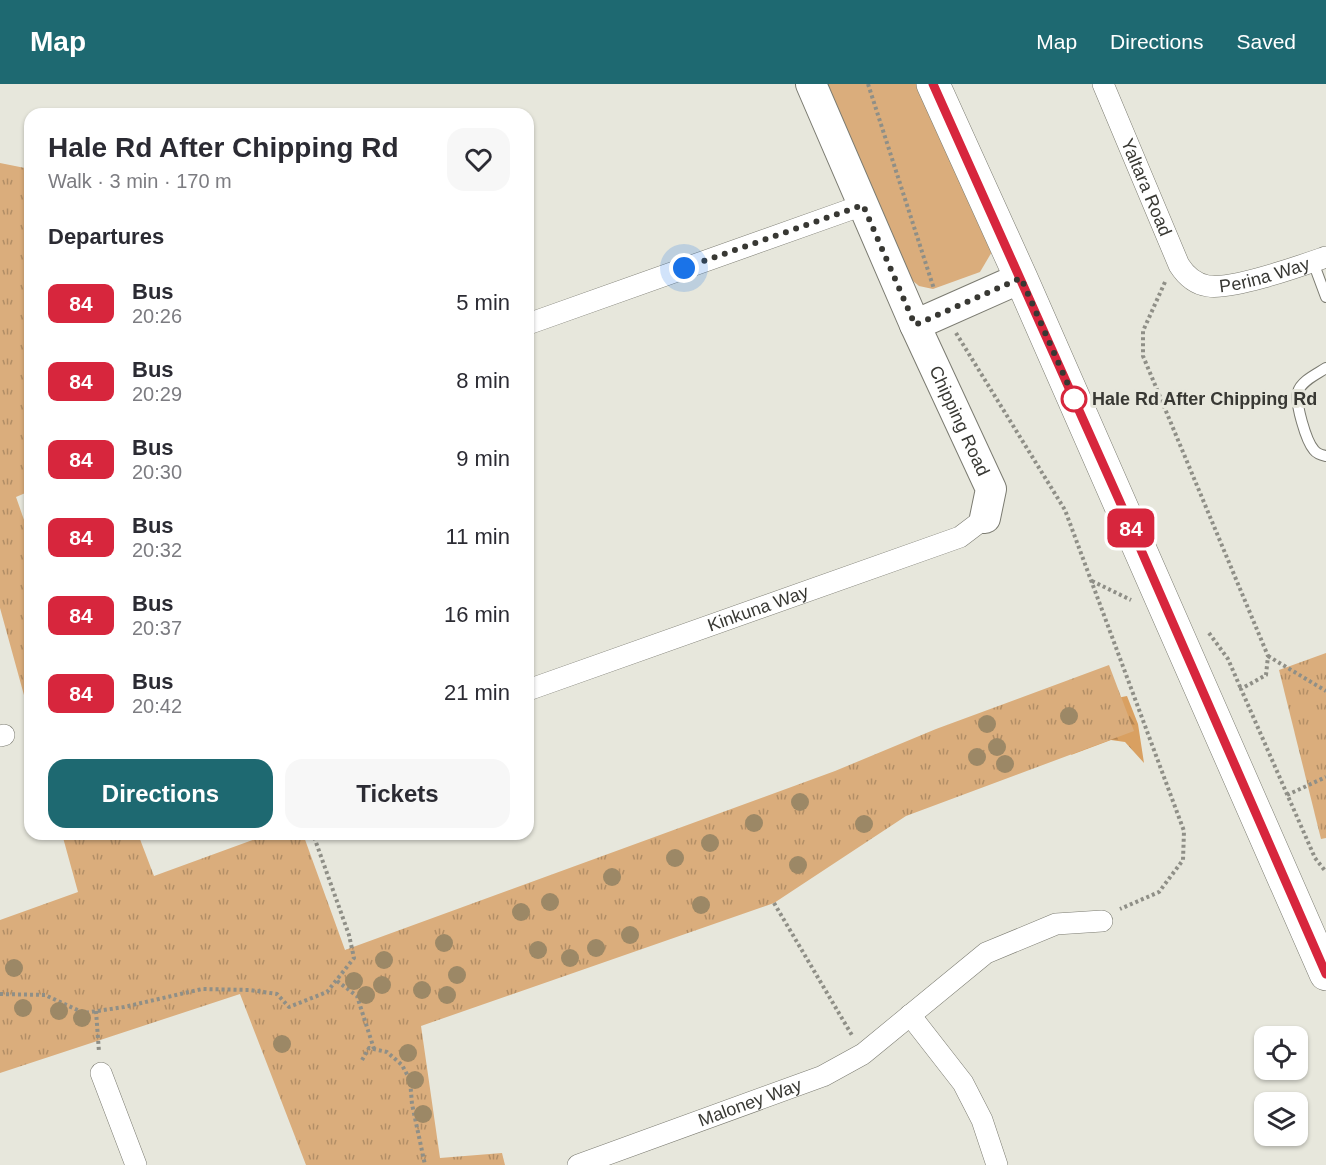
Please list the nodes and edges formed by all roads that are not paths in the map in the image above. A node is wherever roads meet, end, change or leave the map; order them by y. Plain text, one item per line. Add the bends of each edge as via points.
1 (811, 84) edge
2 (933, 84) edge
3 (1103, 84) edge
4 (863, 205) junction
5 (1319, 259) edge
6 (1021, 278) junction
7 (1201, 285) joint
8 (1326, 297) edge
9 (534, 322) edge
10 (915, 325) junction
11 (1326, 368) edge
12 (1326, 456) edge
13 (985, 518) joint
14 (534, 688) edge
15 (1102, 921) road end
16 (1326, 974) edge
17 (910, 1015) junction
18 (101, 1074) road end
19 (136, 1165) edge
20 (578, 1165) edge
21 (998, 1165) edge

1 - 4 street, Chipping Road
2 - 6 main road
3 - 7 street, Yaltara Road via 1179,265
4 - 9 street
4 - 10 street, Chipping Road
5 - 7 street, Perina Way via 1235,284
5 - 8 lane
6 - 10 street
6 - 16 main road
10 - 13 street, Chipping Road via 991,489
11 - 12 lane via 1298,391 1299,412 1312,449
13 - 14 street, Kinkuna Way via 960,537
15 - 17 street, Maloney Way via 1056,924 986,953
17 - 20 street, Maloney Way via 863,1054 823,1076
17 - 21 street via 963,1083
18 - 19 street

